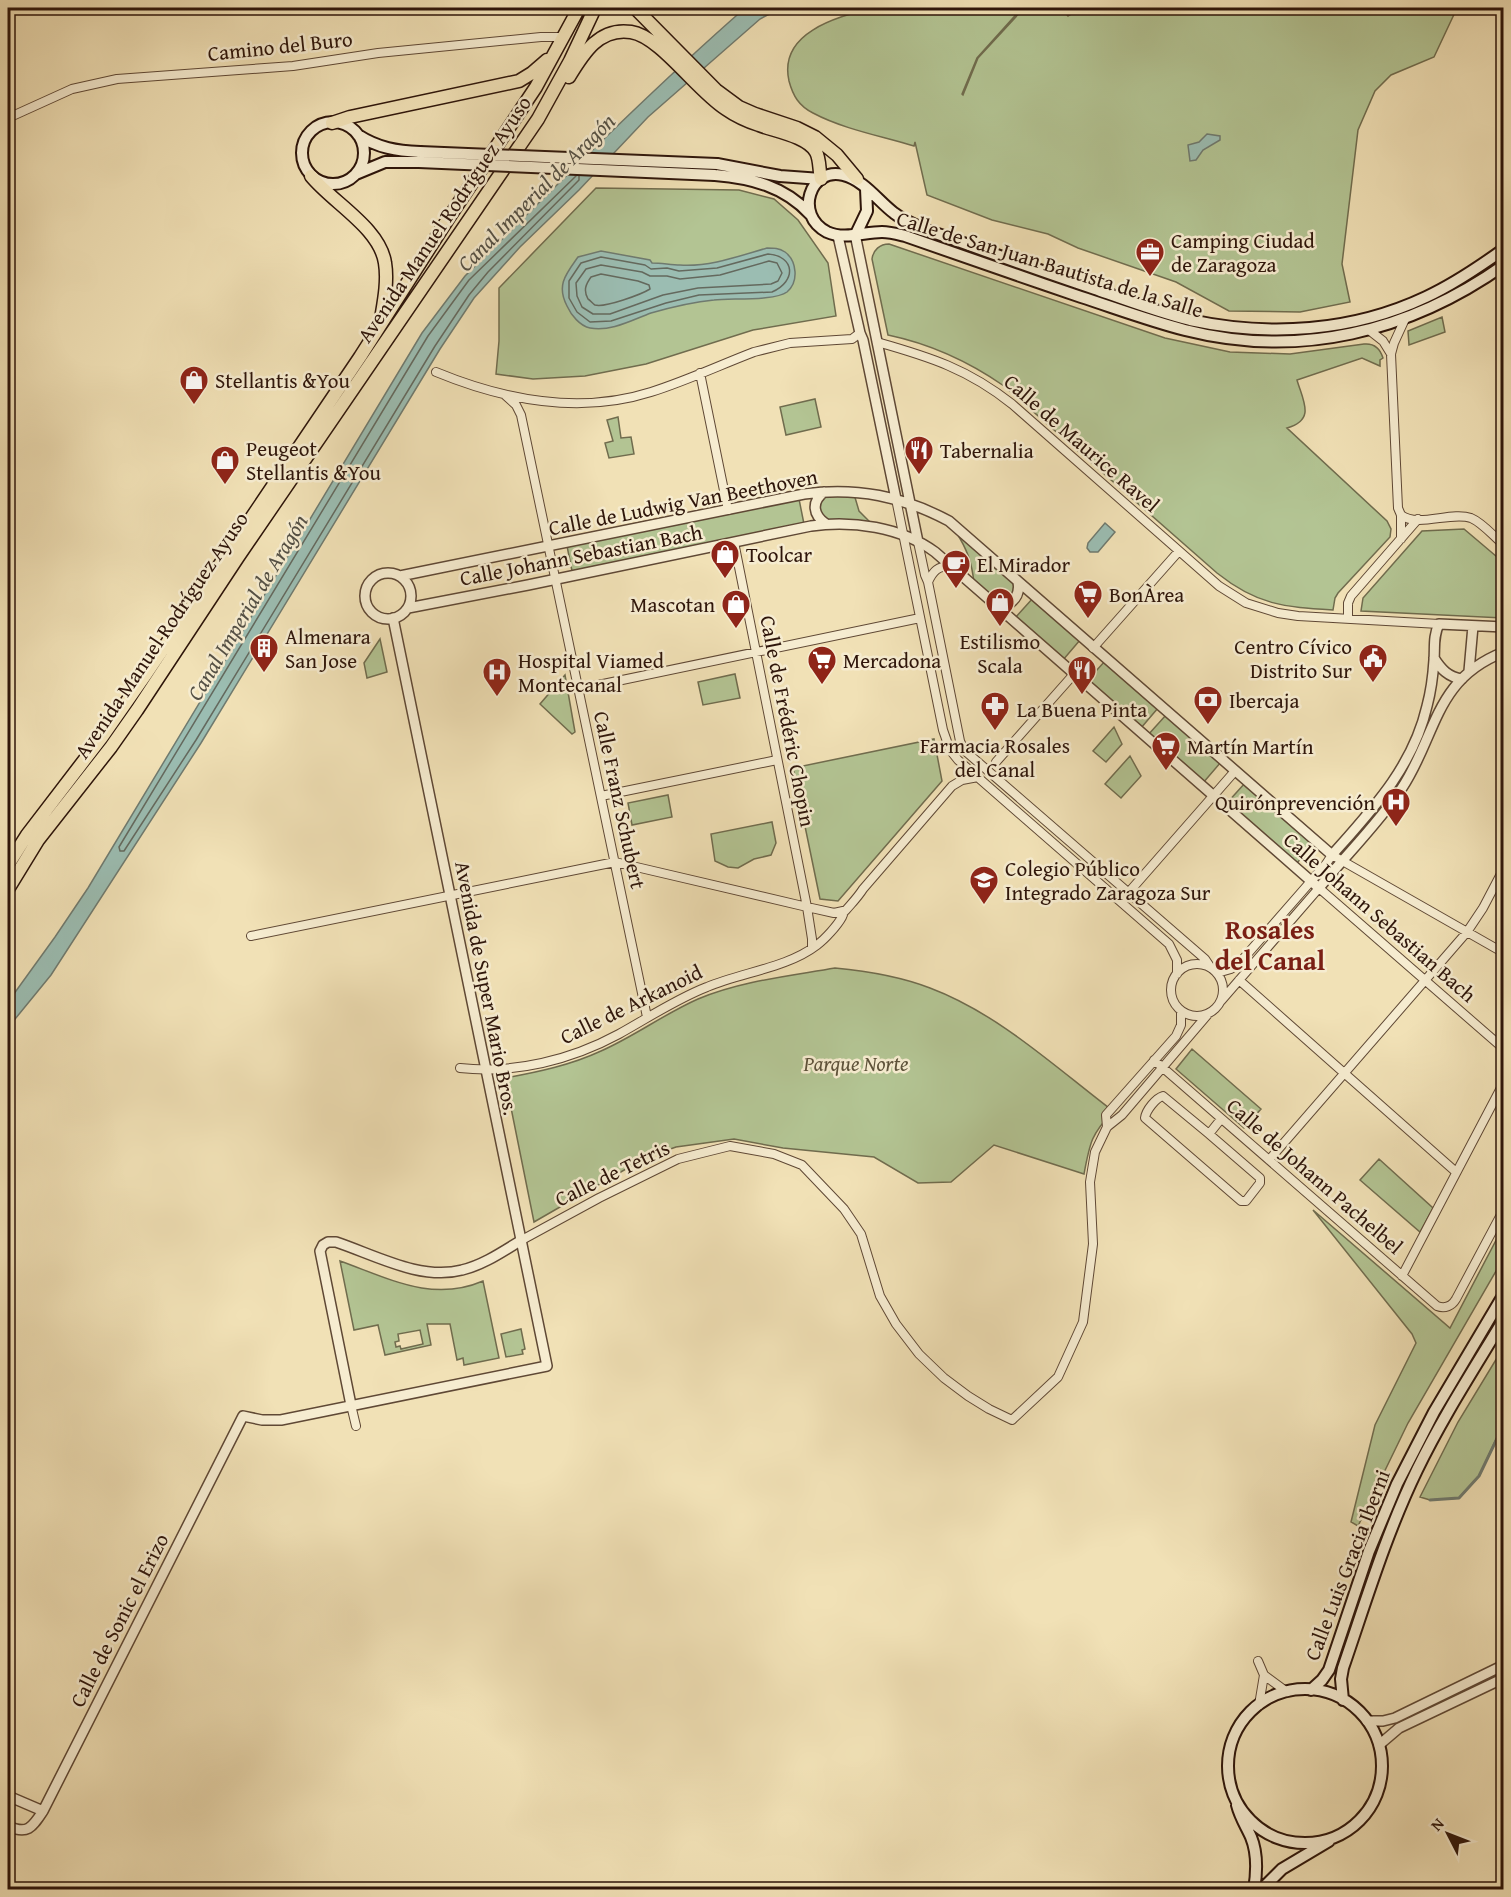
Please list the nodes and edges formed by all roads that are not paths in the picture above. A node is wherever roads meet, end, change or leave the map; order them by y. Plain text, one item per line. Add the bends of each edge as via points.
1 (579, 8) edge
2 (595, 8) edge
3 (635, 8) edge
4 (564, 37) junction
5 (665, 46) junction
6 (556, 51) junction
7 (728, 105) junction
8 (8, 118) edge
9 (538, 119) junction
10 (332, 123) junction
11 (357, 134) junction
12 (419, 157) junction
13 (716, 170) junction
14 (356, 174) junction
15 (312, 176) junction
16 (818, 176) junction
17 (856, 179) junction
18 (866, 189) junction
19 (810, 215) junction
20 (856, 234) junction
21 (838, 236) junction
22 (1503, 249) edge
23 (1503, 265) edge
24 (1405, 319) junction
25 (380, 324) junction
26 (1370, 330) junction
27 (860, 333) junction
28 (877, 342) junction
29 (1391, 354) junction
30 (436, 372) dead end
31 (700, 373) junction
32 (505, 395) junction
33 (535, 401) junction
34 (522, 411) junction
35 (824, 492) junction
36 (897, 499) junction
37 (909, 503) junction
38 (728, 510) junction
39 (1401, 515) junction
40 (1418, 519) junction
41 (826, 524) junction
42 (904, 536) junction
43 (1401, 539) junction
44 (734, 542) junction
45 (918, 542) junction
46 (1503, 545) edge
47 (549, 547) junction
48 (1179, 551) junction
49 (951, 566) junction
50 (400, 576) junction
51 (555, 579) junction
52 (928, 582) junction
53 (1018, 582) junction
54 (994, 604) junction
55 (408, 608) junction
56 (393, 618) junction
57 (920, 618) junction
58 (1348, 619) junction
59 (1439, 624) junction
60 (1473, 626) junction
61 (1503, 627) edge
62 (1094, 648) junction
63 (755, 652) junction
64 (1503, 652) edge
65 (1434, 658) junction
66 (1470, 671) junction
67 (1074, 674) junction
68 (1462, 679) junction
69 (579, 689) junction
70 (777, 760) junction
71 (996, 762) dead end
72 (1235, 771) junction
73 (978, 777) junction
74 (601, 796) junction
75 (1213, 796) junction
76 (1332, 855) junction
77 (615, 862) junction
78 (1341, 862) junction
79 (8, 865) edge
80 (1503, 868) edge
81 (1315, 884) junction
82 (8, 889) edge
83 (1129, 892) junction
84 (450, 896) junction
85 (807, 907) junction
86 (843, 912) junction
87 (1467, 932) junction
88 (251, 936) dead end
89 (812, 948) junction
90 (1503, 953) edge
91 (1214, 971) junction
92 (1177, 974) junction
93 (1239, 980) junction
94 (1426, 981) junction
95 (1221, 1001) junction
96 (1181, 1011) junction
97 (1209, 1013) junction
98 (647, 1017) junction
99 (1503, 1049) edge
100 (1154, 1060) junction
101 (1164, 1067) junction
102 (460, 1068) dead end
103 (485, 1070) junction
104 (1345, 1074) junction
105 (1503, 1082) edge
106 (1221, 1119) junction
107 (1107, 1127) junction
108 (1209, 1134) junction
109 (1269, 1160) junction
110 (1456, 1172) junction
111 (1503, 1209) edge
112 (520, 1241) junction
113 (1402, 1276) junction
114 (1503, 1294) edge
115 (1503, 1319) edge
116 (351, 1405) junction
117 (356, 1426) dead end
118 (1258, 1661) dead end
119 (1503, 1665) edge
120 (1264, 1675) junction
121 (1503, 1678) edge
122 (1311, 1690) junction
123 (1287, 1692) junction
124 (1343, 1700) junction
125 (1259, 1705) junction
126 (1367, 1721) junction
127 (1379, 1745) junction
128 (8, 1796) edge
129 (1237, 1805) junction
130 (43, 1811) junction
131 (8, 1826) edge
132 (1331, 1840) junction
133 (1254, 1890) edge
134 (1261, 1890) edge

1 - 4 highway, Avenida Manuel Rodríguez Ayuso
2 - 9 highway, Avenida Manuel Rodríguez Ayuso
3 - 5 highway
4 - 6 highway, Avenida Manuel Rodríguez Ayuso
4 - 8 street, Camino del Buro via 117,80 72,89
5 - 7 highway via 705,93
5 - 9 highway via 631,32 613,33 594,42
6 - 10 highway via 519,81
6 - 25 highway, Avenida Manuel Rodríguez Ayuso
7 - 16 highway via 757,125 806,142 817,153
7 - 17 highway via 815,137 833,151
9 - 82 highway, Avenida Manuel Rodríguez Ayuso via 137,710 38,840
10 - 11 main road
10 - 15 main road via 315,128 304,142 303,160
11 - 12 main road via 374,144
11 - 14 main road via 364,150
12 - 13 main road, bridge
12 - 14 main road via 386,162
13 - 16 main road
13 - 19 main road via 778,189
14 - 15 main road via 332,184
15 - 25 highway via 369,231 382,251 386,272
16 - 17 main road via 834,174
16 - 19 main road via 811,191
17 - 18 main road
18 - 20 main road via 867,211
18 - 22 main road, Calle de San Juan Bautista de la Salle via 903,219 982,250 1179,316 1268,331 1320,327 1389,312 1435,293
19 - 21 main road via 821,228
20 - 21 main road
20 - 26 main road, Calle de San Juan Bautista de la Salle via 885,232 904,236 1185,330 1270,342
20 - 28 street
21 - 27 street
23 - 24 main road, Calle de San Juan Bautista de la Salle via 1442,303
24 - 26 main road, Calle de San Juan Bautista de la Salle
24 - 29 street
25 - 79 highway, Avenida Manuel Rodríguez Ayuso via 146,674
26 - 29 street
27 - 31 street via 852,339 770,347
27 - 36 street
28 - 37 street
28 - 48 street, Calle de Maurice Ravel via 938,360 991,387
29 - 39 street
30 - 32 street
31 - 33 street via 631,397 586,403
31 - 38 street
32 - 33 street
32 - 34 street, Calle Franz Schubert
33 - 34 street
34 - 47 street, Calle Franz Schubert
35 - 36 street, Calle de Ludwig Van Beethoven via 861,492
35 - 38 street, Calle de Ludwig Van Beethoven
35 - 41 street via 815,507
36 - 37 street, Calle de Ludwig Van Beethoven
36 - 42 street
37 - 45 street
37 - 53 street, Calle de Ludwig Van Beethoven via 949,521
38 - 47 street, Calle de Ludwig Van Beethoven
39 - 40 street
39 - 43 street
40 - 43 street
40 - 46 street via 1467,517
41 - 42 street, Calle Johann Sebastian Bach via 857,524
41 - 44 street, Calle Johann Sebastian Bach
42 - 45 street, Calle Johann Sebastian Bach
42 - 57 street
43 - 58 street via 1351,596
44 - 51 street, Calle Johann Sebastian Bach
44 - 63 street, Calle de Frédéric Chopin
45 - 49 street, Calle Johann Sebastian Bach
45 - 52 street
47 - 50 street, Calle de Ludwig Van Beethoven
47 - 51 street, Calle Franz Schubert
48 - 58 street, Calle de Maurice Ravel via 1219,586 1246,603 1298,616
48 - 62 street
49 - 52 street via 936,570
49 - 54 street, Calle Johann Sebastian Bach
50 - 55 street via 411,590
50 - 56 street via 378,575 370,582 366,594 373,613
51 - 55 street, Calle Johann Sebastian Bach
51 - 69 street, Calle Franz Schubert
52 - 83 street via 964,750
53 - 54 street via 1014,600 1007,605
53 - 62 street, Calle de Ludwig Van Beethoven
54 - 67 street, Calle Johann Sebastian Bach
55 - 56 street
56 - 84 street, Avenida de Super Mario Bros.
57 - 63 street
57 - 73 street via 947,744
58 - 59 street, Calle de Maurice Ravel
59 - 60 street
59 - 65 street via 1434,636
60 - 61 street
60 - 66 street
62 - 72 street, Calle de Ludwig Van Beethoven
63 - 69 street
63 - 70 street, Calle de Frédéric Chopin
64 - 66 street
65 - 68 street via 1446,673
65 - 76 street via 1425,715 1401,770
66 - 68 street
67 - 71 street
67 - 75 street, Calle Johann Sebastian Bach
68 - 78 street via 1440,707 1401,790
69 - 74 street, Calle Franz Schubert
70 - 74 street
70 - 85 street, Calle de Frédéric Chopin
72 - 75 street
72 - 76 street, Calle de Ludwig Van Beethoven
73 - 86 street, Calle de Arkanoid via 952,786
73 - 92 street via 1165,940 1176,954
74 - 77 street, Calle Franz Schubert
75 - 81 street, Calle Johann Sebastian Bach
75 - 83 street
76 - 78 street, Calle de Ludwig Van Beethoven
76 - 81 street
77 - 84 street
77 - 85 street
77 - 98 street, Calle Franz Schubert
78 - 81 street
78 - 87 street, Calle de Ludwig Van Beethoven
80 - 87 street
81 - 91 street via 1237,964
81 - 93 street
81 - 94 street, Calle Johann Sebastian Bach
83 - 91 street
84 - 88 street
84 - 103 street, Avenida de Super Mario Bros.
85 - 86 street
85 - 89 street
86 - 89 street, Calle de Arkanoid via 841,919
87 - 90 street, Calle de Ludwig Van Beethoven
87 - 94 street
89 - 98 street, Calle de Arkanoid via 786,962 706,987
91 - 92 street via 1193,964
91 - 95 street via 1223,990
92 - 96 street via 1172,993
93 - 95 street
93 - 104 street
94 - 99 street, Calle Johann Sebastian Bach
94 - 104 street
95 - 97 street
96 - 97 street via 1198,1016
96 - 100 street via 1180,1030
97 - 101 street
98 - 103 street, Calle de Arkanoid via 599,1044 561,1058
100 - 101 street, Calle de Johann Pachelbel
100 - 107 street via 1106,1115
101 - 106 street, Calle de Johann Pachelbel
101 - 107 street
102 - 103 street, Calle de Arkanoid
103 - 112 street, Avenida de Super Mario Bros.
104 - 109 street
104 - 110 street
105 - 110 street
106 - 108 street
106 - 109 street, Calle de Johann Pachelbel
107 - 112 street, Calle de Tetris via 1095,1152 1090,1182 1093,1244 1083,1322 1058,1377 1012,1420 968,1396 919,1354 880,1296 861,1234 844,1209 802,1165 774,1154 730,1146 678,1159
108 - 108 street via 1163,1096 1145,1114 1241,1201 1246,1201 1260,1184 1260,1178
109 - 113 street, Calle de Johann Pachelbel
110 - 113 street
111 - 113 street, Calle de Johann Pachelbel via 1452,1304 1437,1306
112 - 116 street, Avenida de Super Mario Bros. via 547,1366
112 - 116 street, Calle de Tetris via 479,1264 445,1273 415,1270 336,1242 326,1242 320,1251
114 - 122 main road, Calle Luis Gracia Iberni via 1408,1461 1369,1551 1329,1670
115 - 124 main road, Calle Luis Gracia Iberni via 1437,1430 1395,1518 1343,1668
116 - 117 street
116 - 130 street, Calle de Sonic el Erizo via 280,1420 243,1416
118 - 120 street
119 - 126 street via 1395,1718
120 - 123 street
120 - 125 street
121 - 127 street via 1399,1728
122 - 123 main road
122 - 124 main road
123 - 125 main road
124 - 126 main road
125 - 129 main road via 1240,1724 1228,1756 1228,1779
126 - 127 main road
127 - 132 main road via 1382,1776 1373,1804 1355,1826
128 - 130 street
129 - 132 main road via 1276,1834 1305,1841
129 - 133 main road via 1255,1852
130 - 131 street, Calle de Sonic el Erizo via 28,1828 18,1831
132 - 134 main road via 1282,1869

